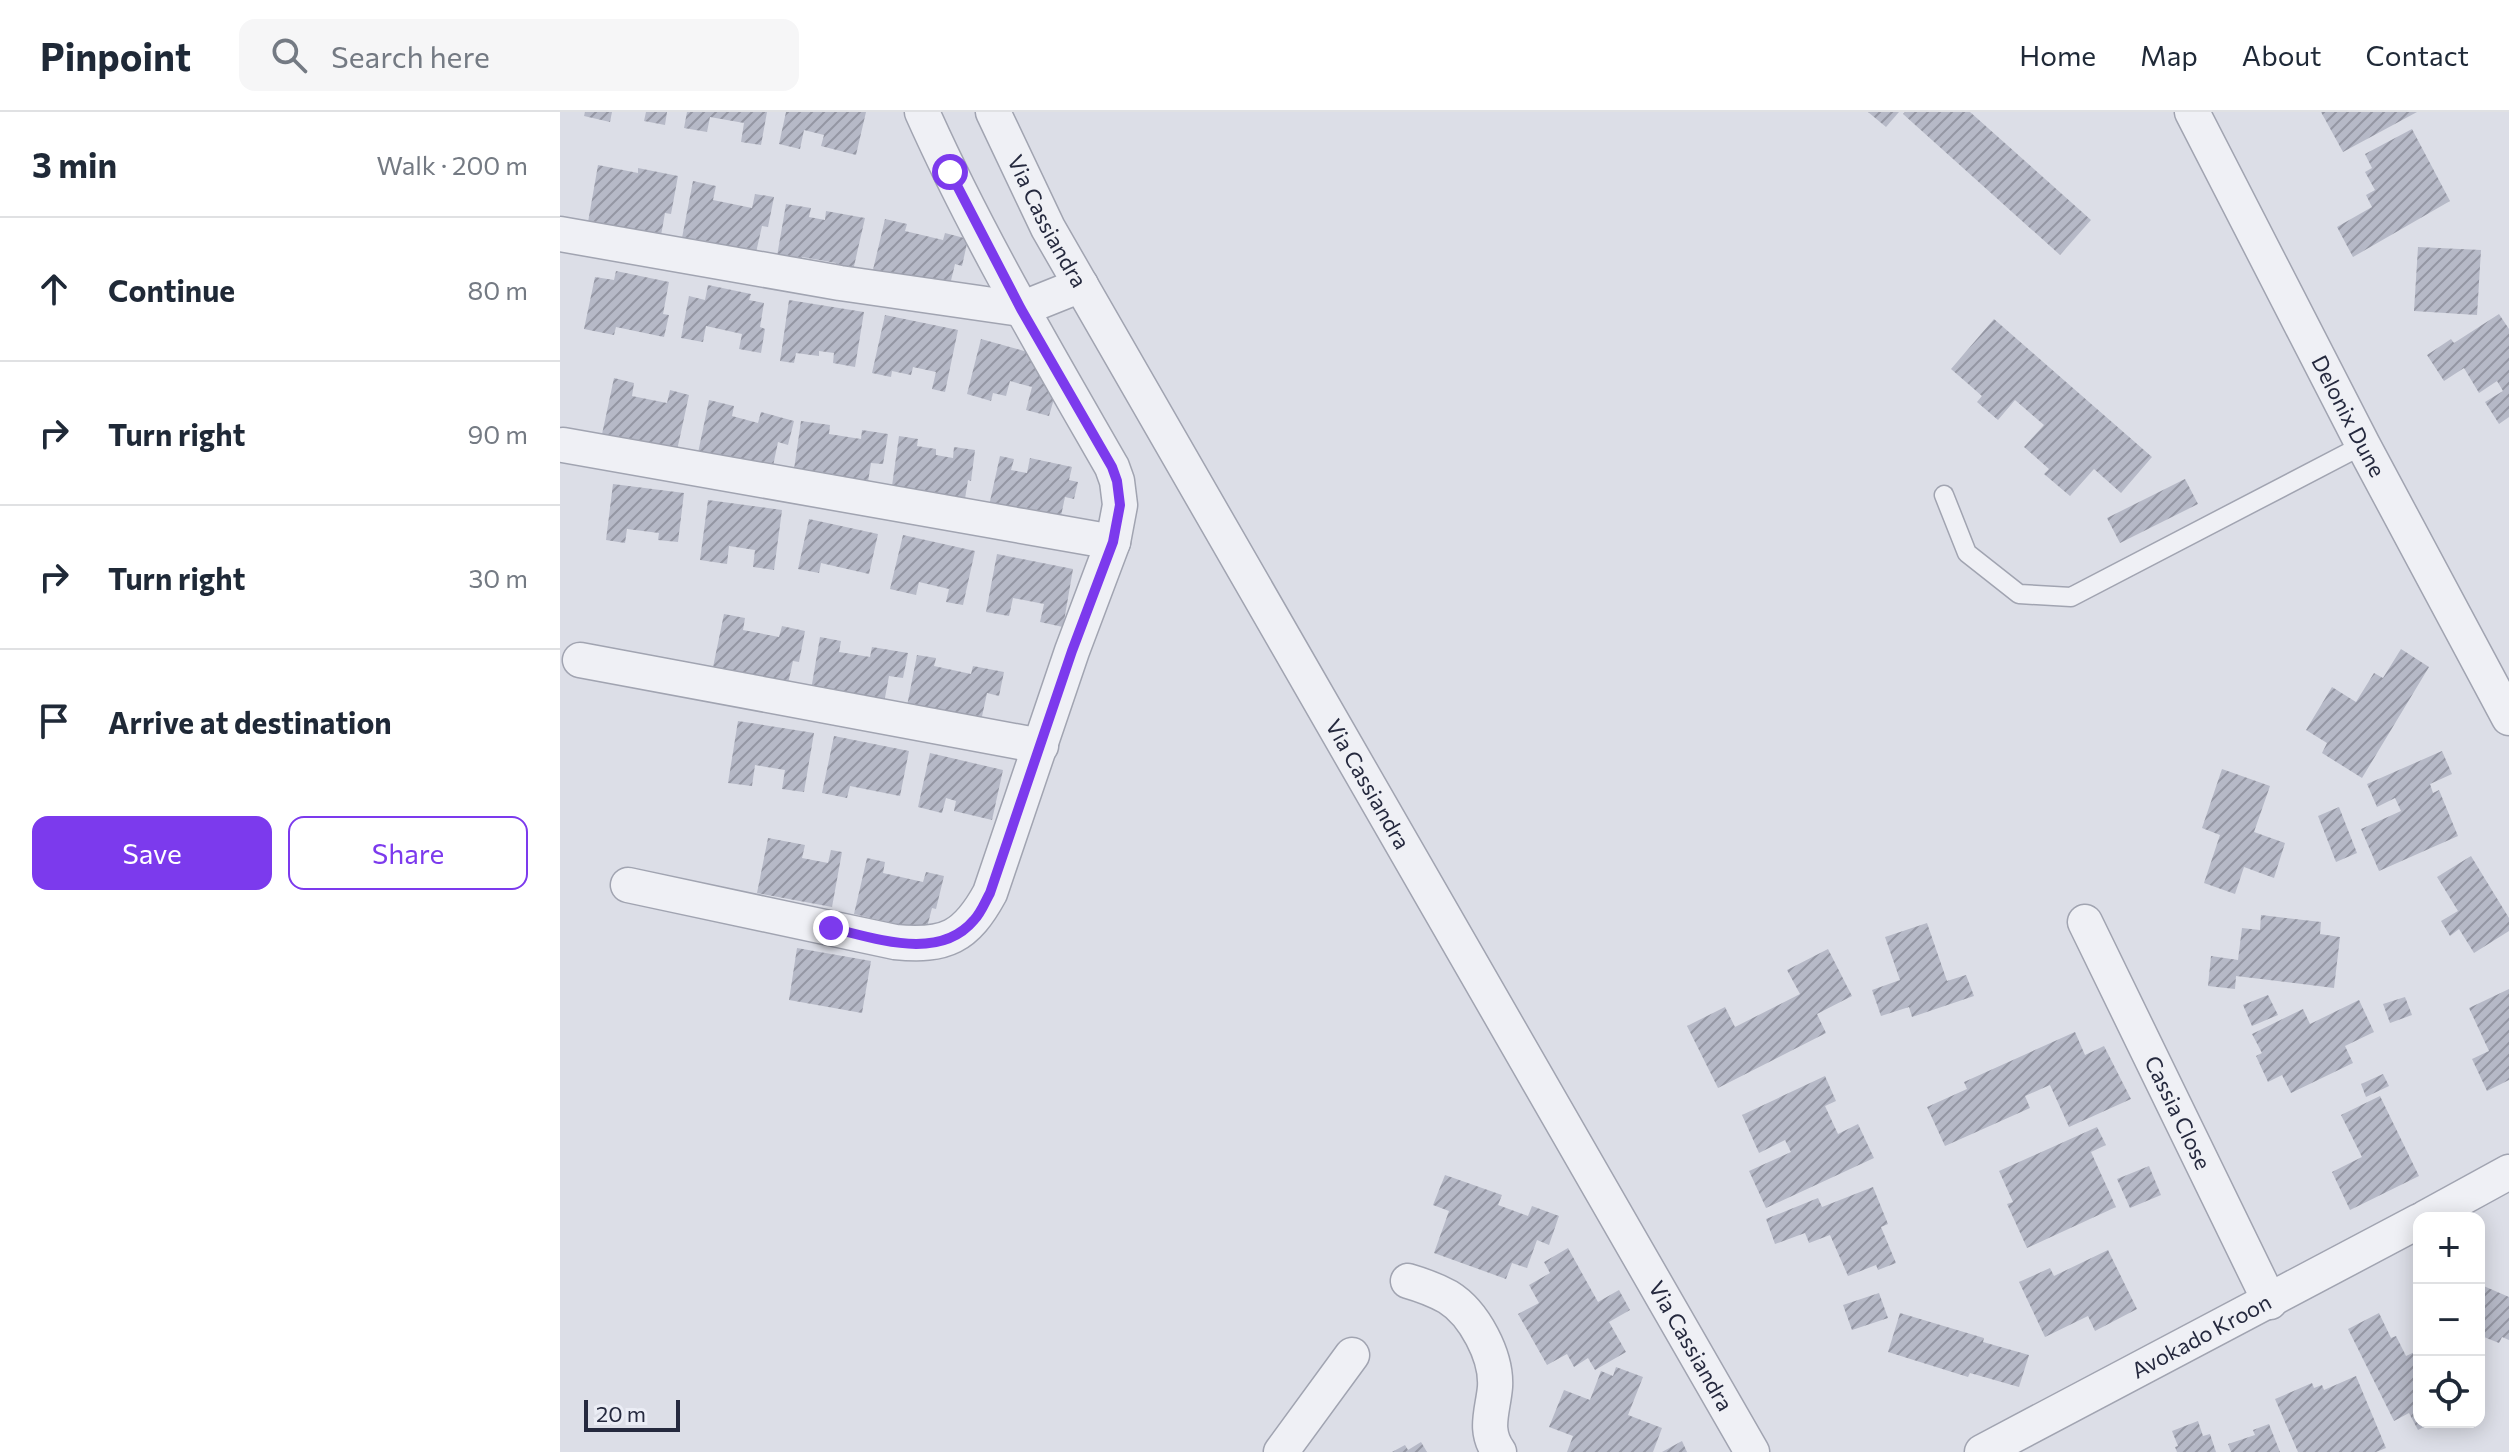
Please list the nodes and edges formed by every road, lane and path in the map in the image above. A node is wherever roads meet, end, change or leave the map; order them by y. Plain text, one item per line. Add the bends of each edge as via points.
1 (922, 112) edge
2 (993, 112) edge
3 (2192, 112) edge
4 (560, 234) edge
5 (1081, 285) junction
6 (1021, 309) junction
7 (563, 445) dead end
8 (2363, 445) junction
9 (1944, 495) dead end
10 (1113, 542) junction
11 (580, 660) dead end
12 (2509, 718) edge
13 (1041, 746) junction
14 (628, 885) dead end
15 (2085, 922) dead end
16 (2509, 1172) edge
17 (2436, 1212) edge
18 (2413, 1224) edge
19 (1408, 1281) dead end
20 (2270, 1302) junction
21 (1352, 1355) dead end
22 (1281, 1452) edge
23 (1499, 1452) edge
24 (1752, 1452) edge
25 (1982, 1452) edge

1 - 6 street
2 - 5 street, Via Cassiandra
3 - 8 street, Delonix Dune
4 - 6 street
5 - 6 street
5 - 24 street, Via Cassiandra
6 - 10 street via 1112,467 1120,505
7 - 10 street
8 - 9 lane via 2071,597 2019,594 1967,553
8 - 12 street, Delonix Dune
10 - 13 street
11 - 13 street
13 - 14 street via 990,893 976,919 938,941 895,942
15 - 20 street, Cassia Close
16 - 17 street
18 - 20 street, Avokado Kroon
19 - 23 street via 1451,1299 1487,1347 1495,1388 1488,1426
20 - 25 street, Avokado Kroon
21 - 22 street

